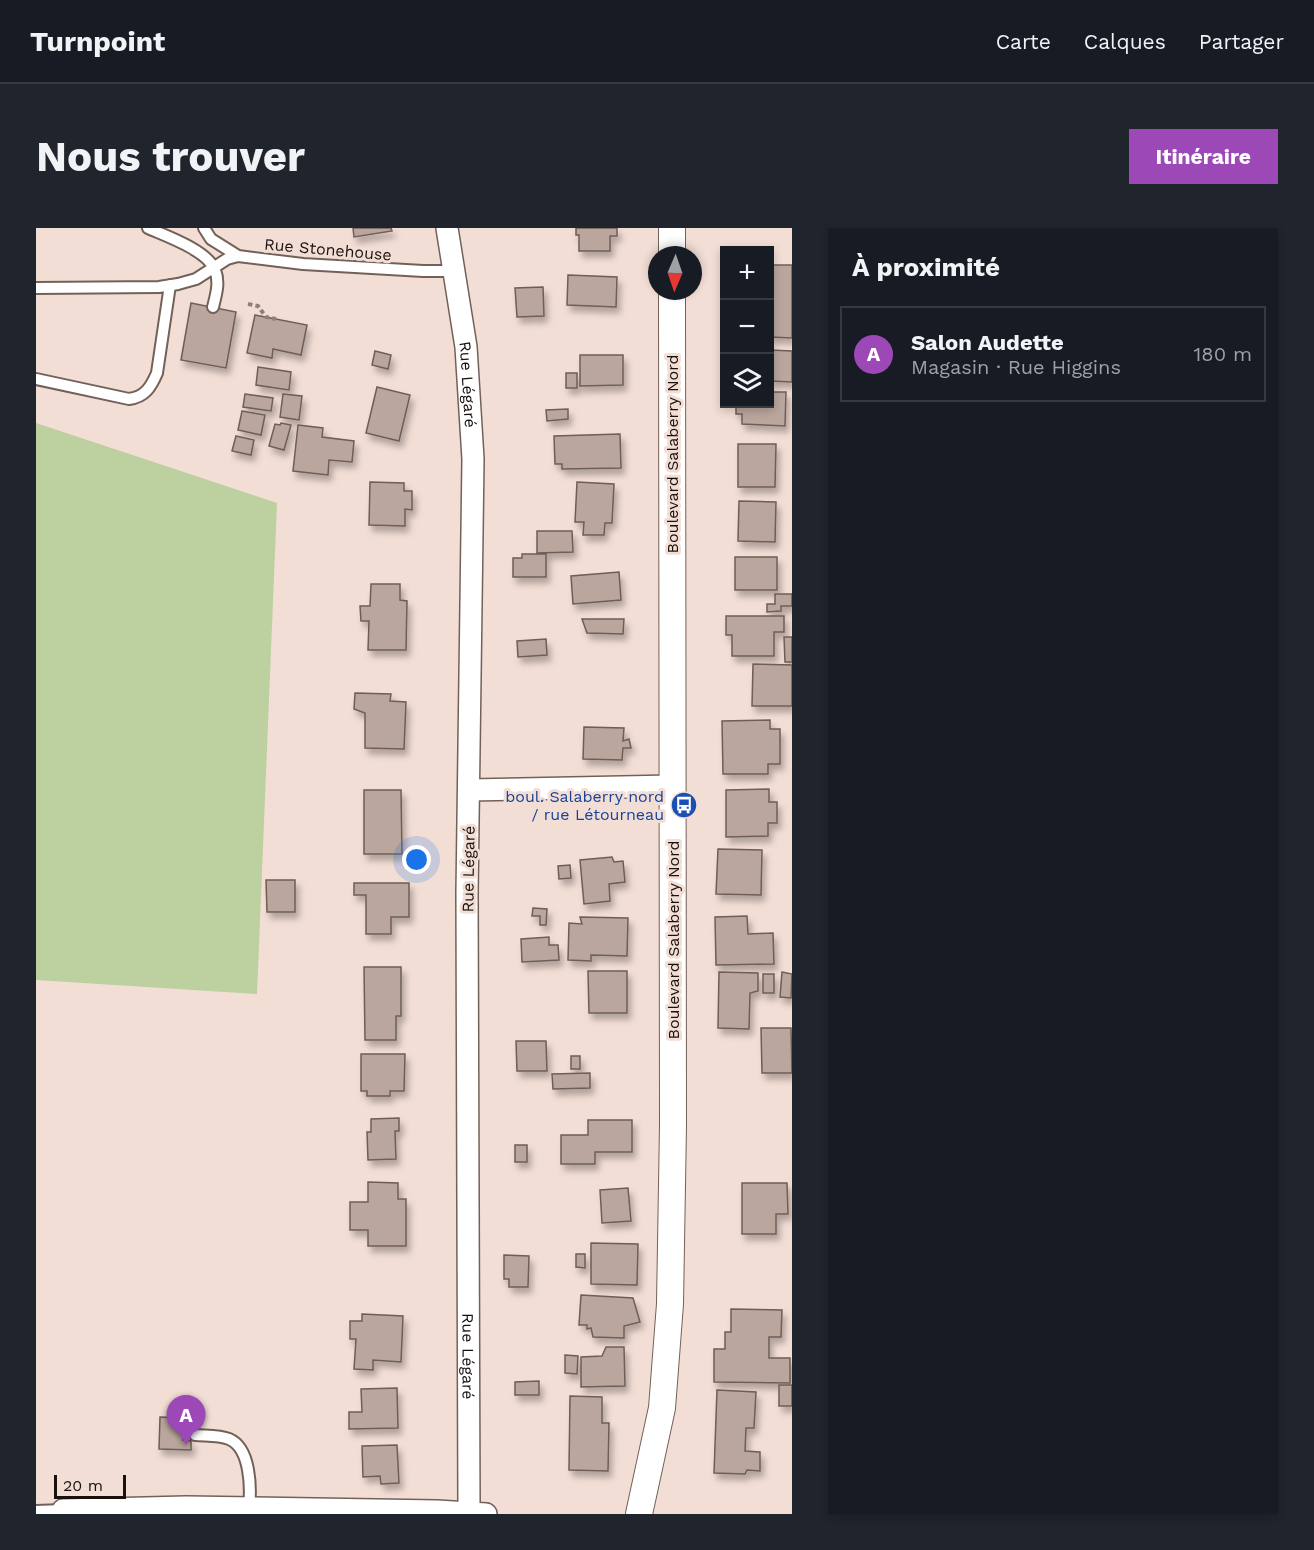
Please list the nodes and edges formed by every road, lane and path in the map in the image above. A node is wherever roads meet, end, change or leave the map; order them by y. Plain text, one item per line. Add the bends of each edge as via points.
1 (148, 228) edge
2 (204, 228) edge
3 (447, 228) edge
4 (672, 228) edge
5 (672, 246) edge
6 (237, 256) junction
7 (215, 269) junction
8 (455, 271) junction
9 (170, 285) junction
10 (36, 288) edge
11 (672, 300) edge
12 (249, 304) dead end
13 (213, 307) dead end
14 (276, 319) dead end
15 (36, 379) edge
16 (672, 786) junction
17 (469, 790) junction
18 (195, 1436) dead end
19 (249, 1508) junction
20 (63, 1510) joint
21 (36, 1511) edge
22 (201, 1511) edge
23 (478, 1513) edge
24 (639, 1514) edge

1 - 7 lane via 189,247
2 - 6 lane via 212,239
3 - 8 street, Rue Légaré
4 - 5 street
6 - 7 lane
6 - 8 lane, Rue Stonehouse via 303,264
7 - 9 lane via 196,279
7 - 13 lane via 218,285
8 - 17 street, Rue Légaré via 470,389 473,459
9 - 10 lane
9 - 15 lane via 157,373 144,394 129,399
11 - 16 street, Boulevard Salaberry Nord
12 - 14 path via 258,306 266,317
16 - 17 street
16 - 24 street, Boulevard Salaberry Nord via 669,1315 662,1408
17 - 23 street, Rue Légaré via 467,893
18 - 19 lane via 230,1439 236,1444 250,1474
19 - 22 street
19 - 23 street
20 - 21 lane
20 - 22 street

